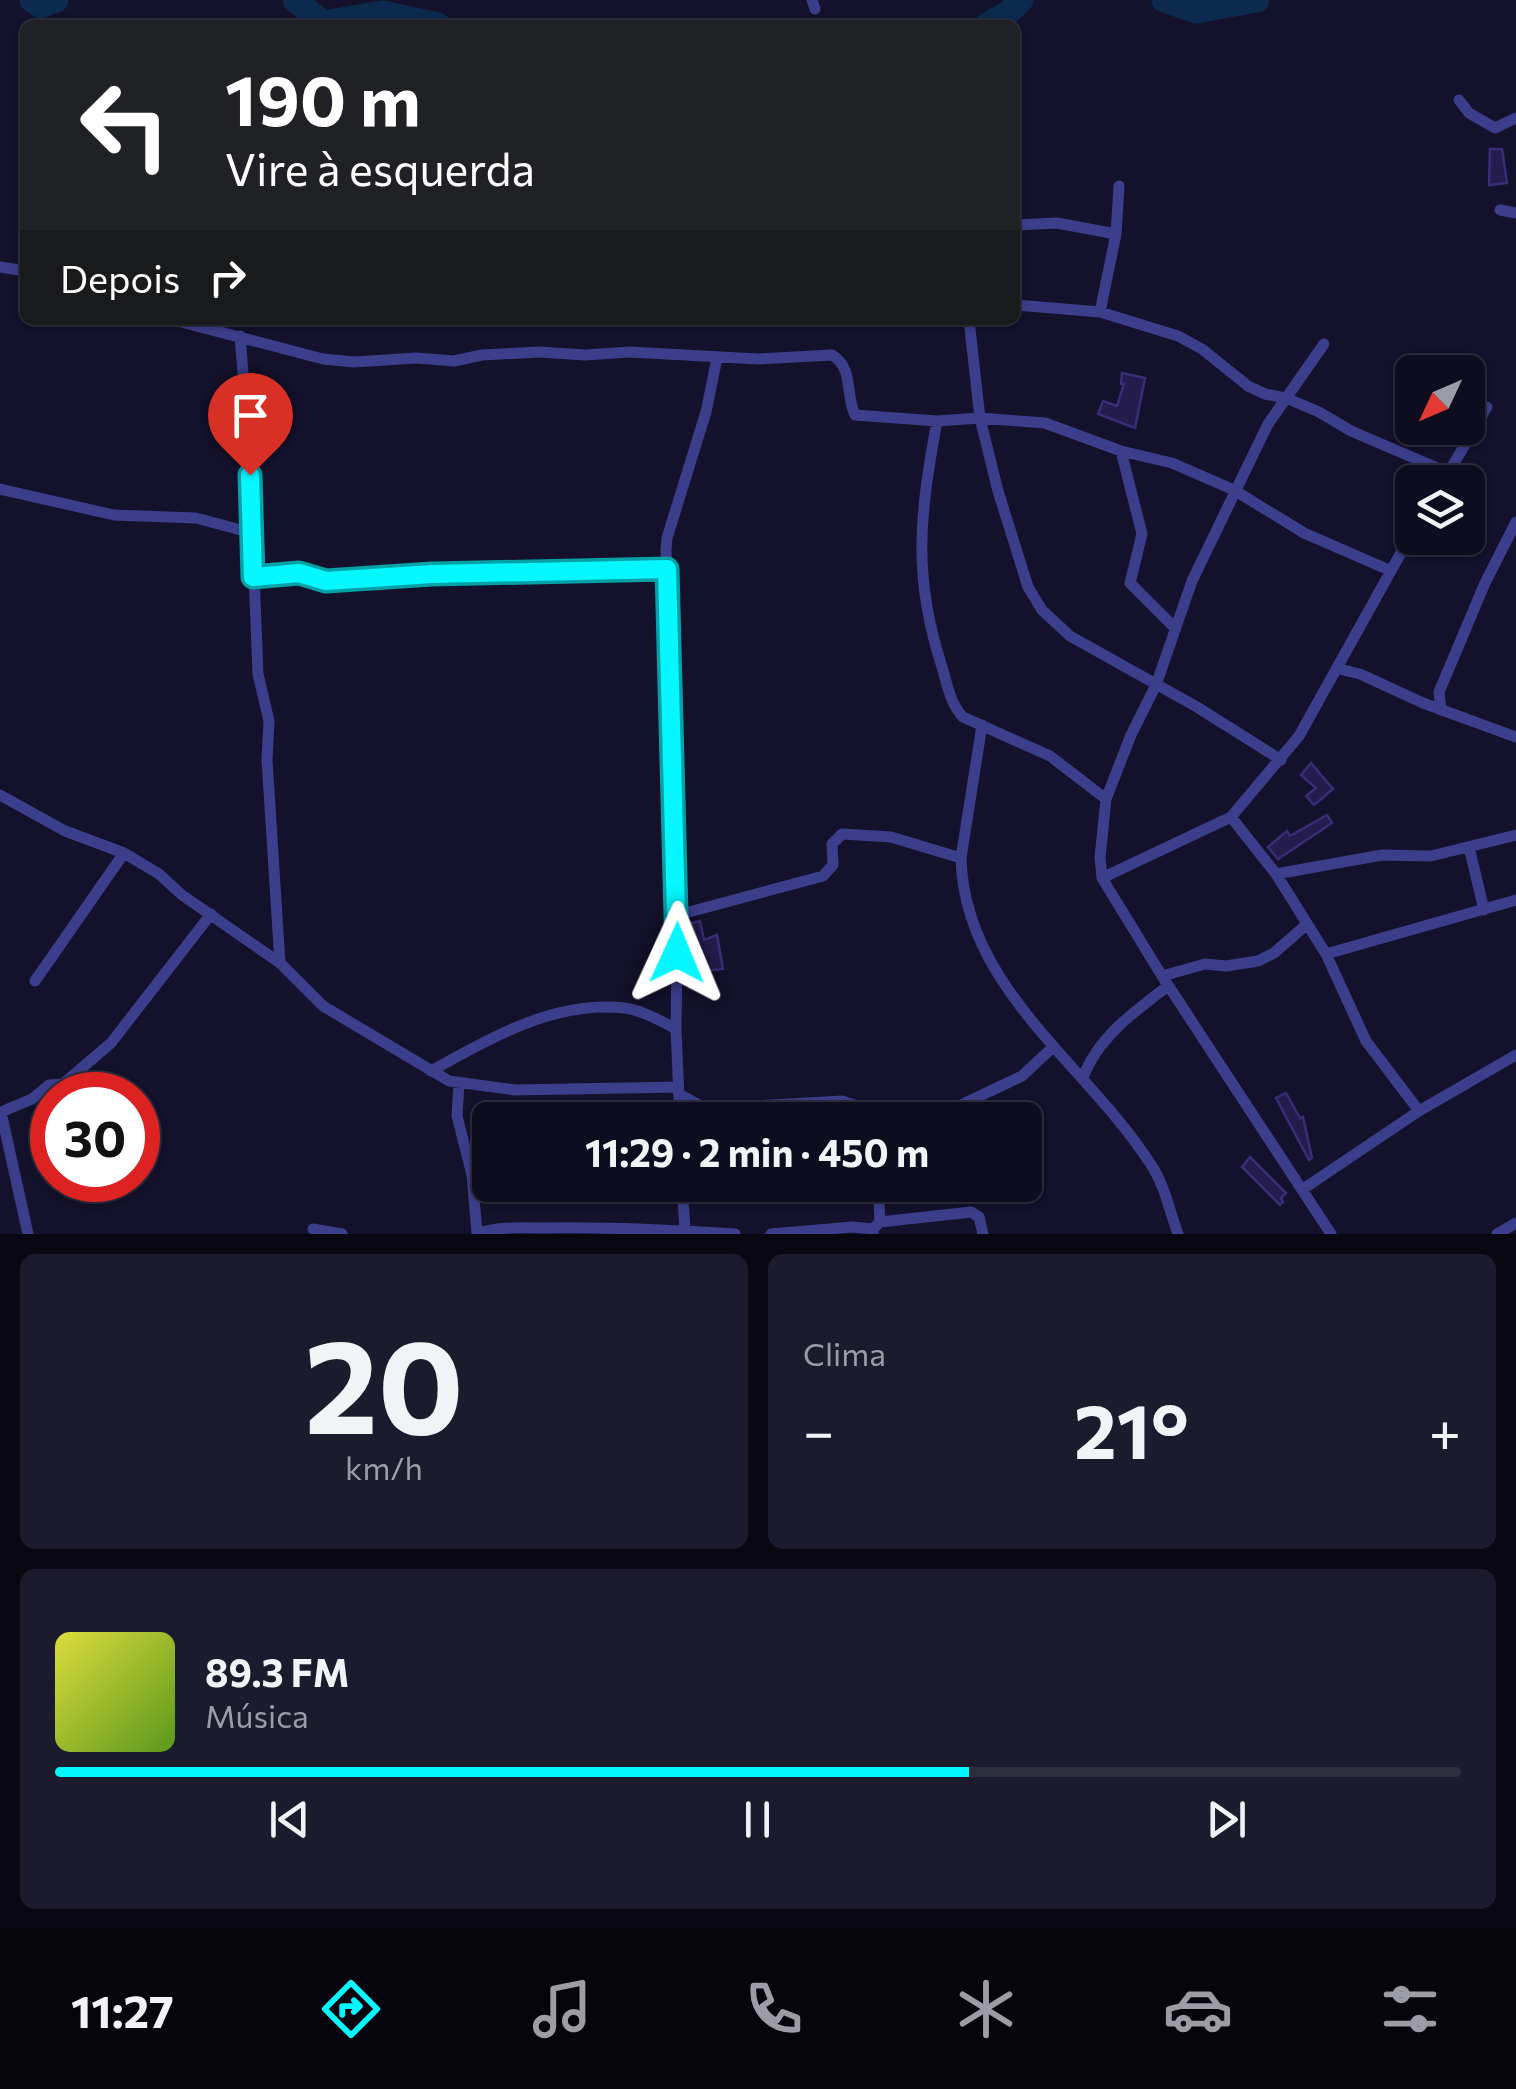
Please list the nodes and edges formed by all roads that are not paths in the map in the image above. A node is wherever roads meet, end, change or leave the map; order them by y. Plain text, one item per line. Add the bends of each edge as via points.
1 (1459, 100) dead end
2 (1516, 118) edge
3 (1119, 186) dead end
4 (1500, 210) dead end
5 (1516, 212) edge
6 (1020, 225) edge
7 (1116, 234) junction
8 (1020, 304) edge
9 (1100, 312) junction
10 (195, 325) edge
11 (970, 325) edge
12 (240, 336) junction
13 (1324, 344) dead end
14 (717, 358) junction
15 (1286, 398) junction
16 (1487, 407) dead end
17 (980, 418) junction
18 (937, 421) junction
19 (1121, 451) junction
20 (1420, 465) edge
21 (1454, 465) edge
22 (0, 489) edge
23 (1234, 490) junction
24 (1516, 522) edge
25 (252, 533) junction
26 (1399, 555) edge
27 (667, 569) junction
28 (1390, 570) junction
29 (253, 577) junction
30 (1176, 628) junction
31 (1339, 669) junction
32 (1156, 685) junction
33 (1439, 692) junction
34 (1423, 703) junction
35 (1441, 710) junction
36 (982, 725) junction
37 (1516, 738) edge
38 (1280, 760) junction
39 (1, 797) edge
40 (1106, 798) junction
41 (1231, 817) junction
42 (1516, 835) edge
43 (1469, 847) junction
44 (124, 852) junction
45 (960, 858) junction
46 (1276, 874) junction
47 (1102, 878) junction
48 (1516, 900) edge
49 (1484, 910) junction
50 (212, 914) junction
51 (678, 915) junction
52 (1306, 925) junction
53 (1326, 954) junction
54 (280, 963) junction
55 (35, 981) dead end
56 (1165, 981) junction
57 (676, 1029) junction
58 (1053, 1047) junction
59 (1516, 1055) edge
60 (431, 1071) junction
61 (1084, 1078) junction
62 (459, 1083) junction
63 (679, 1091) junction
64 (679, 1102) edge
65 (695, 1102) edge
66 (967, 1102) edge
67 (1420, 1111) junction
68 (1302, 1189) junction
69 (683, 1202) edge
70 (877, 1202) edge
71 (1516, 1223) edge
72 (313, 1228) dead end
73 (875, 1228) edge
74 (685, 1229) junction
75 (28, 1234) edge
76 (342, 1234) edge
77 (477, 1234) edge
78 (735, 1234) edge
79 (771, 1234) edge
80 (983, 1234) edge
81 (1178, 1234) edge
82 (1330, 1234) edge
83 (1497, 1234) edge

1 - 2 street via 1494,128
3 - 7 street
4 - 5 street
6 - 7 street via 1057,223
7 - 9 street
8 - 9 street
9 - 15 street via 1178,336 1248,386
10 - 12 street
11 - 17 street
12 - 14 street via 354,362 539,352
12 - 25 street
13 - 15 street
14 - 18 street via 832,355 846,369 856,415
14 - 27 street via 667,538
15 - 20 street
15 - 23 street
16 - 21 street
17 - 18 street
17 - 19 street via 1045,423
17 - 32 street via 1028,587 1042,610 1070,636
18 - 36 street via 922,507 921,570 954,705
19 - 23 street via 1172,463
19 - 30 street via 1142,534 1130,583
22 - 25 street via 114,515 196,518
23 - 28 street via 1304,532
23 - 30 street
24 - 33 street
25 - 29 street
26 - 28 street
27 - 29 street via 326,581 299,573
27 - 51 street
28 - 31 street
29 - 54 street via 258,674 269,721
30 - 32 street
31 - 34 street
31 - 38 street
32 - 38 street
32 - 40 street
33 - 34 street
33 - 35 street
34 - 35 street
35 - 37 street
36 - 40 street via 1050,756
36 - 45 street
38 - 41 street
39 - 44 street
40 - 47 street
41 - 46 street
41 - 47 street
42 - 43 street
43 - 46 street via 1431,856 1382,854
43 - 49 street
44 - 50 street
44 - 55 street
45 - 51 street via 891,837 842,834 823,876
45 - 58 street via 975,935
46 - 52 street
47 - 56 street
48 - 49 street
49 - 53 street
50 - 54 street
50 - 75 street via 111,1042 62,1084 1,1112
51 - 57 street
52 - 53 street
52 - 56 street via 1258,961 1205,964
53 - 67 street via 1366,1041
54 - 60 street via 323,1006
56 - 61 street via 1100,1047
56 - 68 street
57 - 60 street via 626,1008 530,1020
57 - 63 street
58 - 61 street
58 - 66 street via 1022,1076
59 - 67 street
60 - 62 street
61 - 81 street via 1152,1165
62 - 63 street
62 - 77 street
63 - 64 street
63 - 65 street
67 - 68 street
68 - 82 street
69 - 74 street
70 - 73 street
71 - 83 street
72 - 76 street
73 - 79 street
73 - 80 street via 972,1212
74 - 77 street via 509,1228
74 - 78 street

